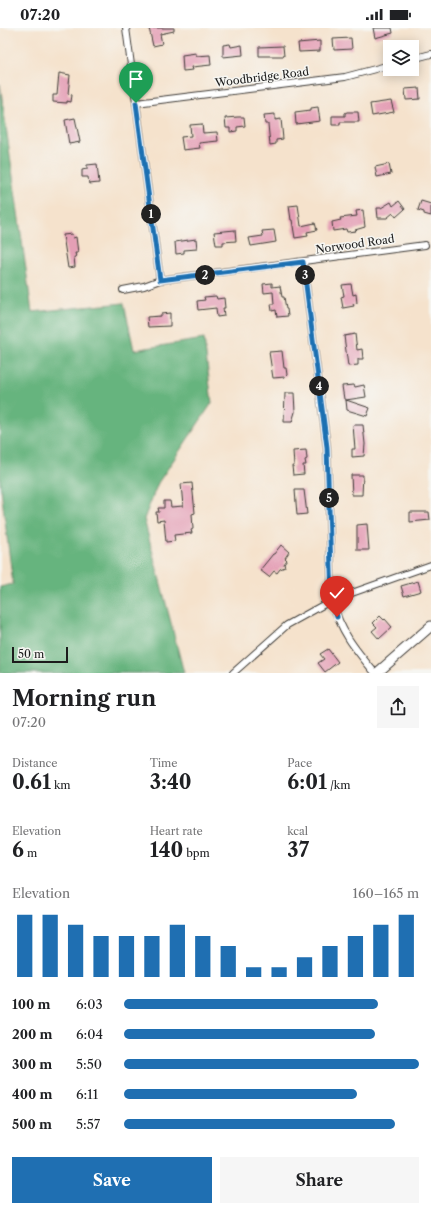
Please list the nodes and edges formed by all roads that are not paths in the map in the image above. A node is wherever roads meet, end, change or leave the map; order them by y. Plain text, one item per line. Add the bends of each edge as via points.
1 (126, 28) edge
2 (431, 54) edge
3 (419, 57) edge
4 (383, 67) edge
5 (136, 103) junction
6 (425, 245) dead end
7 (303, 262) junction
8 (160, 280) junction
9 (123, 290) dead end
10 (431, 565) edge
11 (332, 600) junction
12 (431, 626) edge
13 (233, 673) edge
14 (376, 673) edge

1 - 5 street
2 - 3 street
4 - 5 street, Woodbridge Road via 345,77
5 - 8 street
6 - 7 street, Norwood Road
7 - 8 street, Norwood Road
7 - 11 street via 327,447
8 - 9 street, Norwood Road
10 - 11 street
11 - 13 street via 287,625
11 - 14 street via 337,617 352,646
12 - 14 main road

